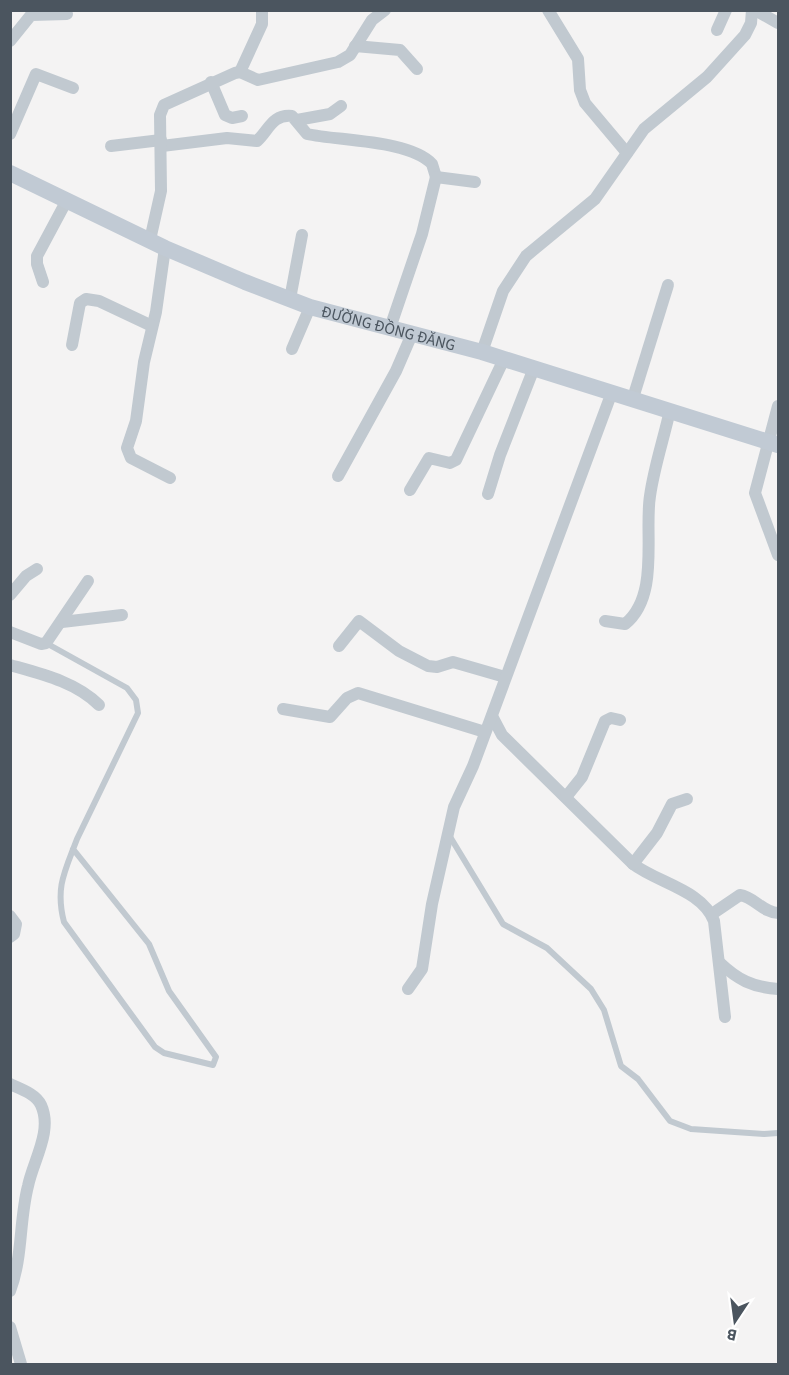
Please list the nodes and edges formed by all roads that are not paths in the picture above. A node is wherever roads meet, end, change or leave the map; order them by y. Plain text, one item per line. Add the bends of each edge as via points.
1 (262, 10) edge
2 (385, 10) edge
3 (548, 10) edge
4 (726, 10) edge
5 (753, 10) edge
6 (67, 14) dead end
7 (778, 23) edge
8 (717, 30) dead end
9 (10, 41) edge
10 (355, 46) junction
11 (417, 69) dead end
12 (240, 72) junction
13 (211, 82) junction
14 (73, 88) dead end
15 (341, 106) dead end
16 (242, 116) dead end
17 (297, 120) junction
18 (10, 134) edge
19 (161, 143) junction
20 (111, 146) dead end
21 (627, 153) junction
22 (10, 173) edge
23 (436, 177) junction
24 (475, 182) dead end
25 (67, 200) junction
26 (302, 235) dead end
27 (150, 240) junction
28 (165, 248) junction
29 (44, 282) dead end
30 (668, 285) dead end
31 (290, 299) junction
32 (310, 307) junction
33 (152, 326) junction
34 (390, 328) junction
35 (412, 334) junction
36 (72, 345) dead end
37 (292, 349) dead end
38 (482, 352) junction
39 (504, 359) junction
40 (534, 368) junction
41 (612, 392) junction
42 (633, 398) junction
43 (778, 406) edge
44 (670, 410) junction
45 (774, 443) edge
46 (338, 476) dead end
47 (170, 478) dead end
48 (410, 490) dead end
49 (488, 494) dead end
50 (778, 555) edge
51 (37, 569) dead end
52 (88, 581) dead end
53 (10, 595) edge
54 (122, 615) dead end
55 (605, 621) dead end
56 (62, 622) junction
57 (10, 632) edge
58 (46, 643) junction
59 (339, 646) dead end
60 (10, 665) edge
61 (505, 677) junction
62 (99, 705) dead end
63 (284, 709) dead end
64 (492, 716) junction
65 (620, 720) dead end
66 (485, 732) junction
67 (566, 798) junction
68 (687, 799) dead end
69 (449, 835) junction
70 (73, 849) junction
71 (633, 864) junction
72 (778, 913) edge
73 (712, 914) junction
74 (10, 916) edge
75 (10, 937) edge
76 (719, 962) junction
77 (408, 989) dead end
78 (778, 989) edge
79 (725, 1017) dead end
80 (10, 1084) edge
81 (778, 1133) edge
82 (10, 1291) edge
83 (10, 1327) edge
84 (21, 1365) edge

1 - 12 street via 262,24
2 - 10 street via 372,20
3 - 21 street via 578,59 585,103
4 - 8 street
5 - 7 street
5 - 21 street via 745,35 693,91 644,129
6 - 9 street via 31,15
10 - 11 street via 400,50
10 - 12 street via 345,59 258,80
12 - 13 street
13 - 16 street via 225,115
13 - 19 street via 164,105 160,115
14 - 18 street via 36,74
15 - 17 street via 330,114
17 - 19 street via 286,115 275,119 257,141 227,138 201,143
17 - 23 street via 310,135 363,140 418,154 432,164
19 - 20 street
19 - 27 street via 161,191
21 - 38 street via 594,199 526,256 512,275
22 - 25 main road, ĐƯỜNG ĐỒNG ĐĂNG
23 - 24 street
23 - 34 street via 422,234
25 - 27 main road, ĐƯỜNG ĐỒNG ĐĂNG
25 - 29 street via 37,256 36,264
26 - 31 street
27 - 28 main road, ĐƯỜNG ĐỒNG ĐĂNG
28 - 31 main road, ĐƯỜNG ĐỒNG ĐĂNG
28 - 33 street
30 - 42 street
31 - 32 main road, ĐƯỜNG ĐỒNG ĐĂNG
32 - 34 main road, ĐƯỜNG ĐỒNG ĐĂNG
32 - 37 street
33 - 36 street via 99,301 86,299 80,303
33 - 47 street via 136,421 127,448 131,458
34 - 35 main road, ĐƯỜNG ĐỒNG ĐĂNG
35 - 38 main road, ĐƯỜNG ĐỒNG ĐĂNG
35 - 46 street via 399,366
38 - 39 main road, ĐƯỜNG ĐỒNG ĐĂNG
39 - 40 main road, ĐƯỜNG ĐỒNG ĐĂNG
39 - 48 street via 456,460 450,463 429,458
40 - 41 main road, ĐƯỜNG ĐỒNG ĐĂNG
40 - 49 street
41 - 42 main road, ĐƯỜNG ĐỒNG ĐĂNG
41 - 61 street
42 - 44 main road, ĐƯỜNG ĐỒNG ĐĂNG
43 - 45 street
44 - 45 main road, ĐƯỜNG ĐỒNG ĐĂNG
44 - 55 street via 650,496 647,570 641,599 625,624
45 - 50 street via 754,494
51 - 53 street
52 - 56 street
54 - 56 street
56 - 58 street
57 - 58 street
58 - 70 lane via 127,688 138,705 138,713
59 - 61 street via 359,621 399,651 428,666 436,668 453,662
60 - 62 street via 82,690
61 - 64 street
63 - 66 street via 330,717 347,698 358,693
64 - 66 street
64 - 67 street via 502,735
65 - 67 street via 604,721 582,777
66 - 69 street via 454,807
67 - 71 street
68 - 71 street via 672,804
69 - 77 street via 432,904 422,969
69 - 81 lane via 503,924 547,948 591,989 604,1010 621,1066 638,1079 670,1121 691,1129
70 - 70 lane via 149,944 169,991 216,1057 213,1065 154,1047 64,922 58,891
71 - 73 street via 693,896
72 - 73 street via 771,913 740,894
73 - 76 street
74 - 75 street via 16,924
76 - 78 street via 743,982
76 - 79 street
80 - 82 street via 36,1098 44,1127 28,1186 20,1259
83 - 84 street

